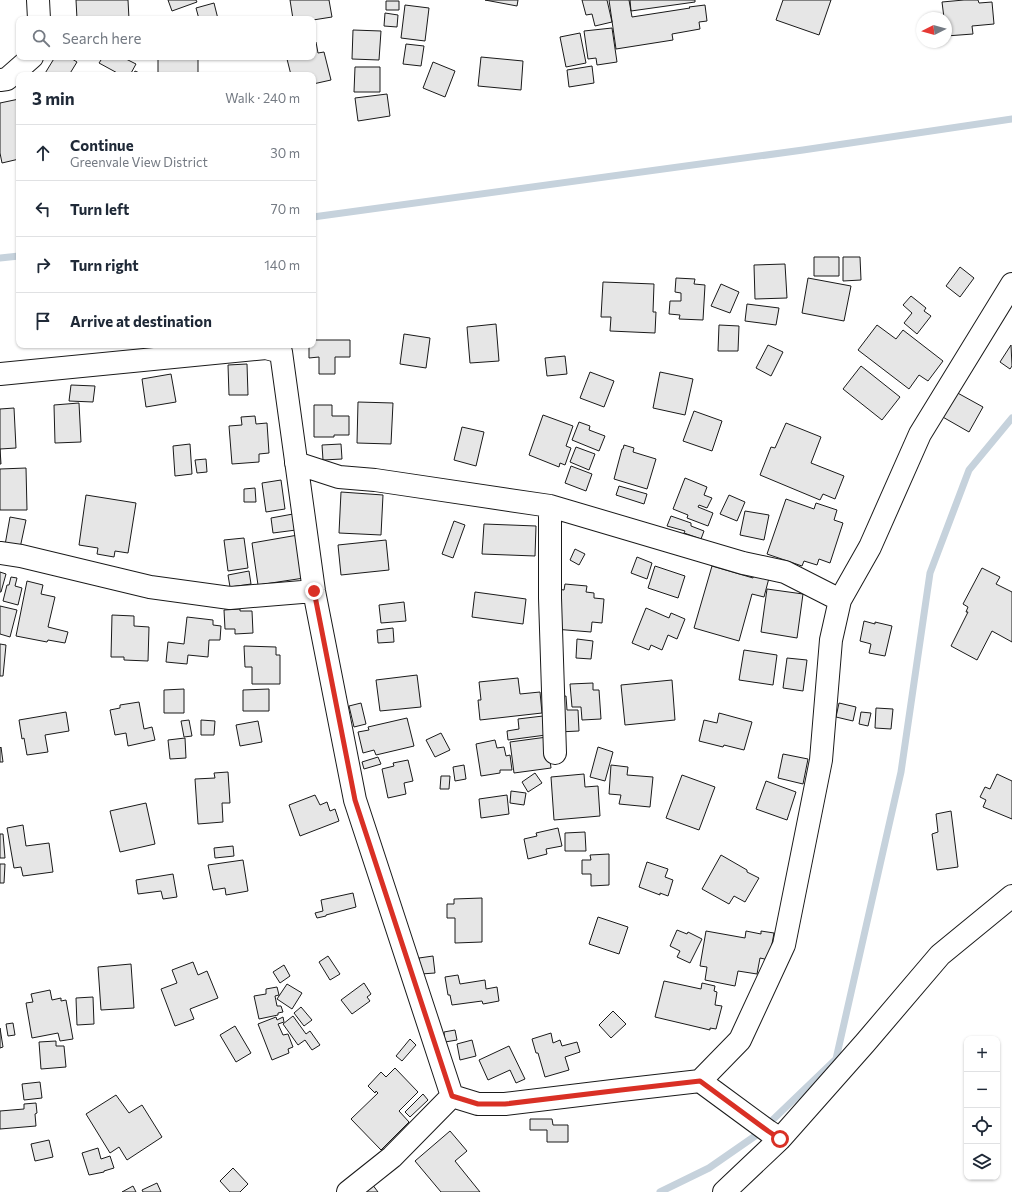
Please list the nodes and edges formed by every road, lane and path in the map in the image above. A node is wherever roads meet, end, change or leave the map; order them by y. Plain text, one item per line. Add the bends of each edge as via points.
1 (38, 0) edge
2 (39, 16) edge
3 (28, 60) edge
4 (0, 80) edge
5 (1012, 284) edge
6 (0, 374) edge
7 (296, 463) junction
8 (550, 506) junction
9 (0, 553) edge
10 (314, 591) junction
11 (840, 600) junction
12 (555, 753) dead end
13 (1012, 896) edge
14 (705, 1084) junction
15 (452, 1096) junction
16 (774, 1135) junction
17 (348, 1192) edge
18 (724, 1192) edge

1 - 2 street
3 - 4 street via 7,78
5 - 11 street via 920,434 870,547
6 - 7 street via 266,348 281,352
7 - 8 street via 339,476
7 - 10 street
8 - 11 street via 743,563 785,572
8 - 12 street
9 - 10 street via 150,587 230,598
10 - 15 street via 355,800
11 - 14 street via 831,640 821,760 784,945 740,1040
13 - 16 street via 940,955 865,1043
14 - 15 street via 621,1090 505,1104 478,1104
14 - 16 street
15 - 17 street via 392,1157
16 - 18 street

